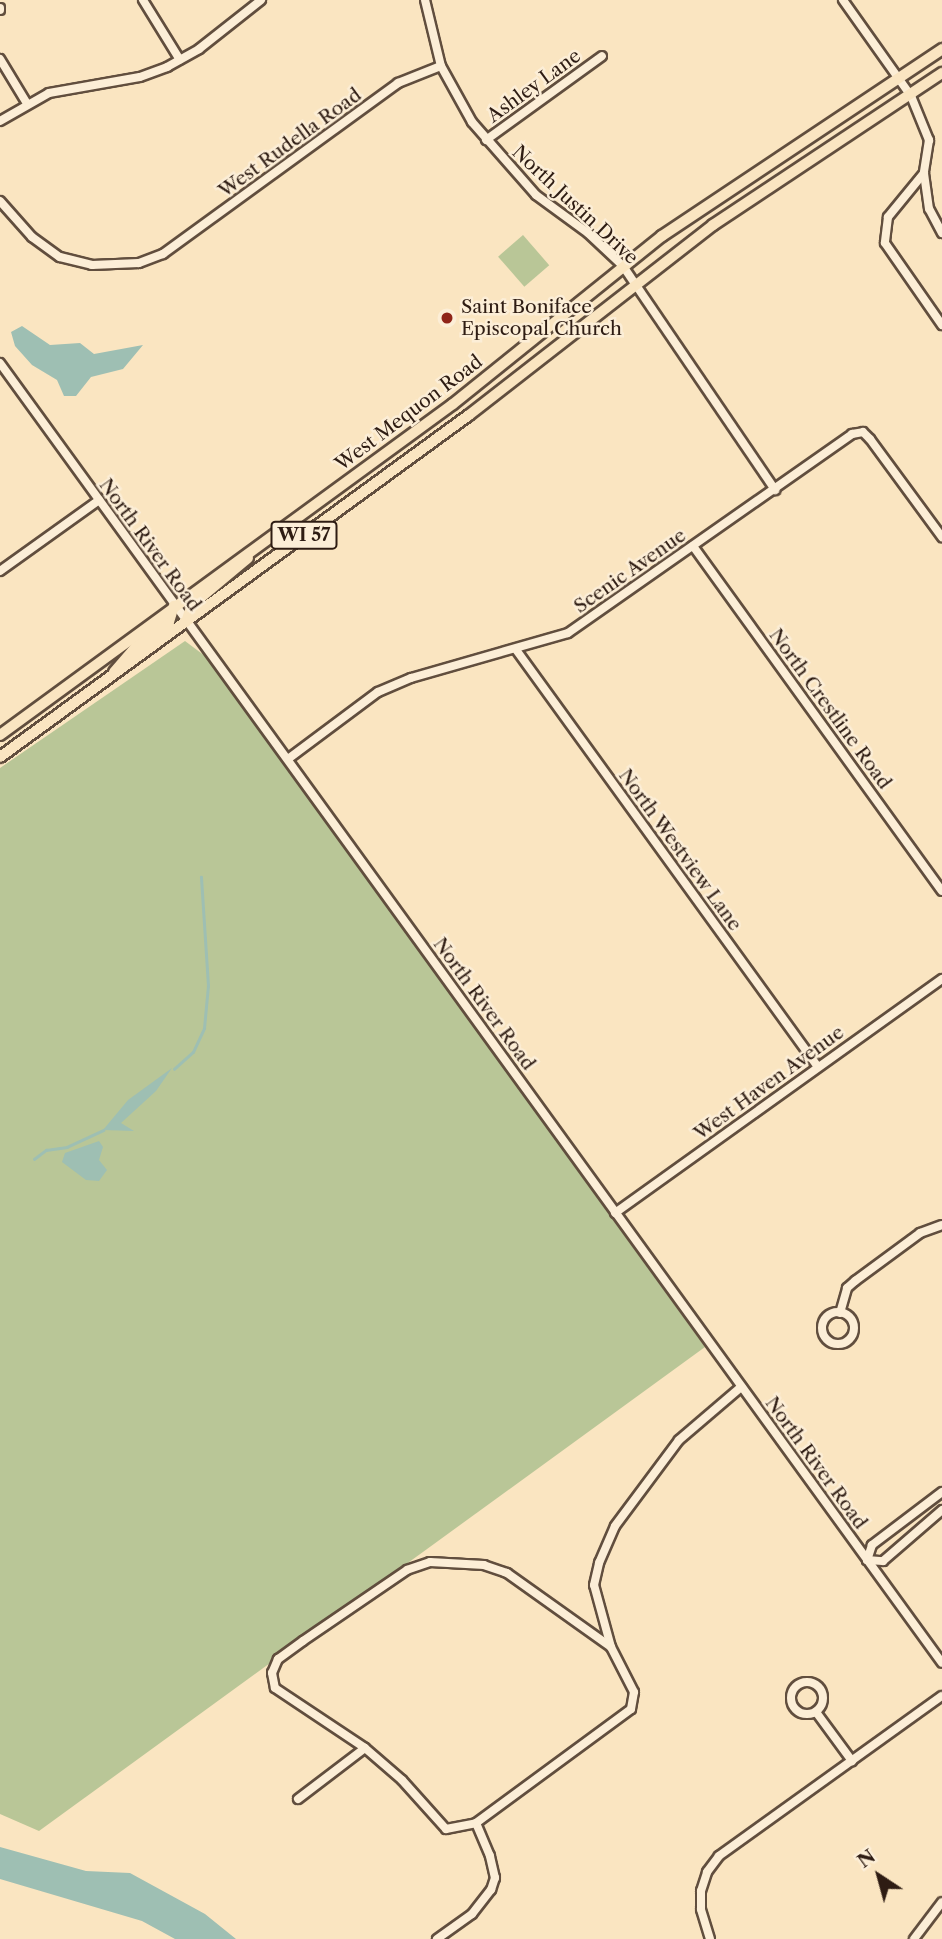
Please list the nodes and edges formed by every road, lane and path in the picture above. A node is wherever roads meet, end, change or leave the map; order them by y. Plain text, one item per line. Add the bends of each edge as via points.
1 (144, 0) edge
2 (261, 0) edge
3 (425, 0) edge
4 (843, 0) edge
5 (942, 49) edge
6 (602, 57) dead end
7 (0, 59) edge
8 (180, 60) junction
9 (441, 66) junction
10 (942, 72) edge
11 (900, 80) junction
12 (911, 96) junction
13 (26, 102) junction
14 (0, 121) edge
15 (485, 140) junction
16 (924, 173) junction
17 (0, 201) edge
18 (942, 233) edge
19 (623, 266) junction
20 (635, 283) junction
21 (942, 325) edge
22 (0, 363) edge
23 (775, 490) junction
24 (99, 500) junction
25 (942, 537) edge
26 (258, 545) junction
27 (693, 546) junction
28 (0, 571) edge
29 (174, 606) junction
30 (186, 622) junction
31 (517, 651) junction
32 (109, 679) junction
33 (0, 735) edge
34 (0, 757) edge
35 (288, 759) junction
36 (942, 891) edge
37 (942, 979) edge
38 (818, 1067) junction
39 (615, 1213) junction
40 (942, 1225) edge
41 (839, 1313) dead end
42 (741, 1387) junction
43 (942, 1492) edge
44 (942, 1510) edge
45 (867, 1560) junction
46 (611, 1647) junction
47 (942, 1663) edge
48 (942, 1696) edge
49 (816, 1712) junction
50 (365, 1748) junction
51 (852, 1761) junction
52 (298, 1799) dead end
53 (476, 1823) junction
54 (942, 1902) edge
55 (437, 1939) edge
56 (710, 1939) edge
57 (914, 1939) edge

1 - 8 street
2 - 8 street
3 - 9 street, North Justin Drive
4 - 11 street
5 - 11 main road, West Mequon Road / WI 57
6 - 15 street, Ashley Lane
7 - 13 street
8 - 13 street via 140,77 72,86
9 - 15 street, North Justin Drive
9 - 17 street, West Rudella Road via 398,83 163,254 117,266 60,257 32,237
10 - 12 main road, West Mequon Road / WI 57
11 - 12 street
11 - 19 main road, West Mequon Road / WI 57 via 716,198
12 - 16 street via 929,140
12 - 20 main road, West Mequon Road / WI 57 via 754,197
13 - 14 street
15 - 19 street, North Justin Drive via 536,195
16 - 18 street via 929,209
16 - 21 street via 887,217 885,243
19 - 20 street, North Justin Drive
19 - 26 main road, West Mequon Road / WI 57 via 453,404
20 - 23 street
20 - 30 main road, West Mequon Road / WI 57 via 469,415
22 - 24 street, North River Road
23 - 25 street, Scenic Avenue via 852,434 863,432
23 - 27 street, Scenic Avenue
24 - 28 street
24 - 29 street, North River Road
26 - 29 main road, West Mequon Road / WI 57
26 - 30 main road via 231,575 192,605
27 - 31 street, Scenic Avenue via 568,633
27 - 36 street, North Crestline Road
29 - 30 street, North River Road
29 - 32 main road via 169,622 120,662
29 - 33 main road, West Mequon Road / WI 57
30 - 32 main road, West Mequon Road / WI 57
30 - 35 street, North River Road
31 - 35 street, Scenic Avenue via 411,678 378,692
31 - 38 street, North Westview Lane
32 - 34 main road, West Mequon Road / WI 57
35 - 39 street, North River Road
37 - 38 street, West Haven Avenue
38 - 39 street, West Haven Avenue
39 - 42 street, North River Road
40 - 41 street via 920,1233 855,1281 847,1288
42 - 45 street, North River Road
42 - 46 street via 676,1444 615,1526 594,1585
43 - 45 street via 872,1545
44 - 45 street via 883,1561
45 - 47 street, North River Road
46 - 50 street via 507,1573 484,1565 430,1562 407,1570 278,1659 272,1673 275,1688
46 - 53 street via 634,1692 631,1709
48 - 51 street
49 - 49 street via 822,1692 809,1682 798,1684 792,1692 793,1707 801,1713
49 - 51 street
50 - 52 street
50 - 53 street via 402,1780 446,1829
51 - 56 street via 719,1856 706,1872 702,1917
53 - 55 street via 491,1856 495,1878 491,1890 472,1913
54 - 57 street

